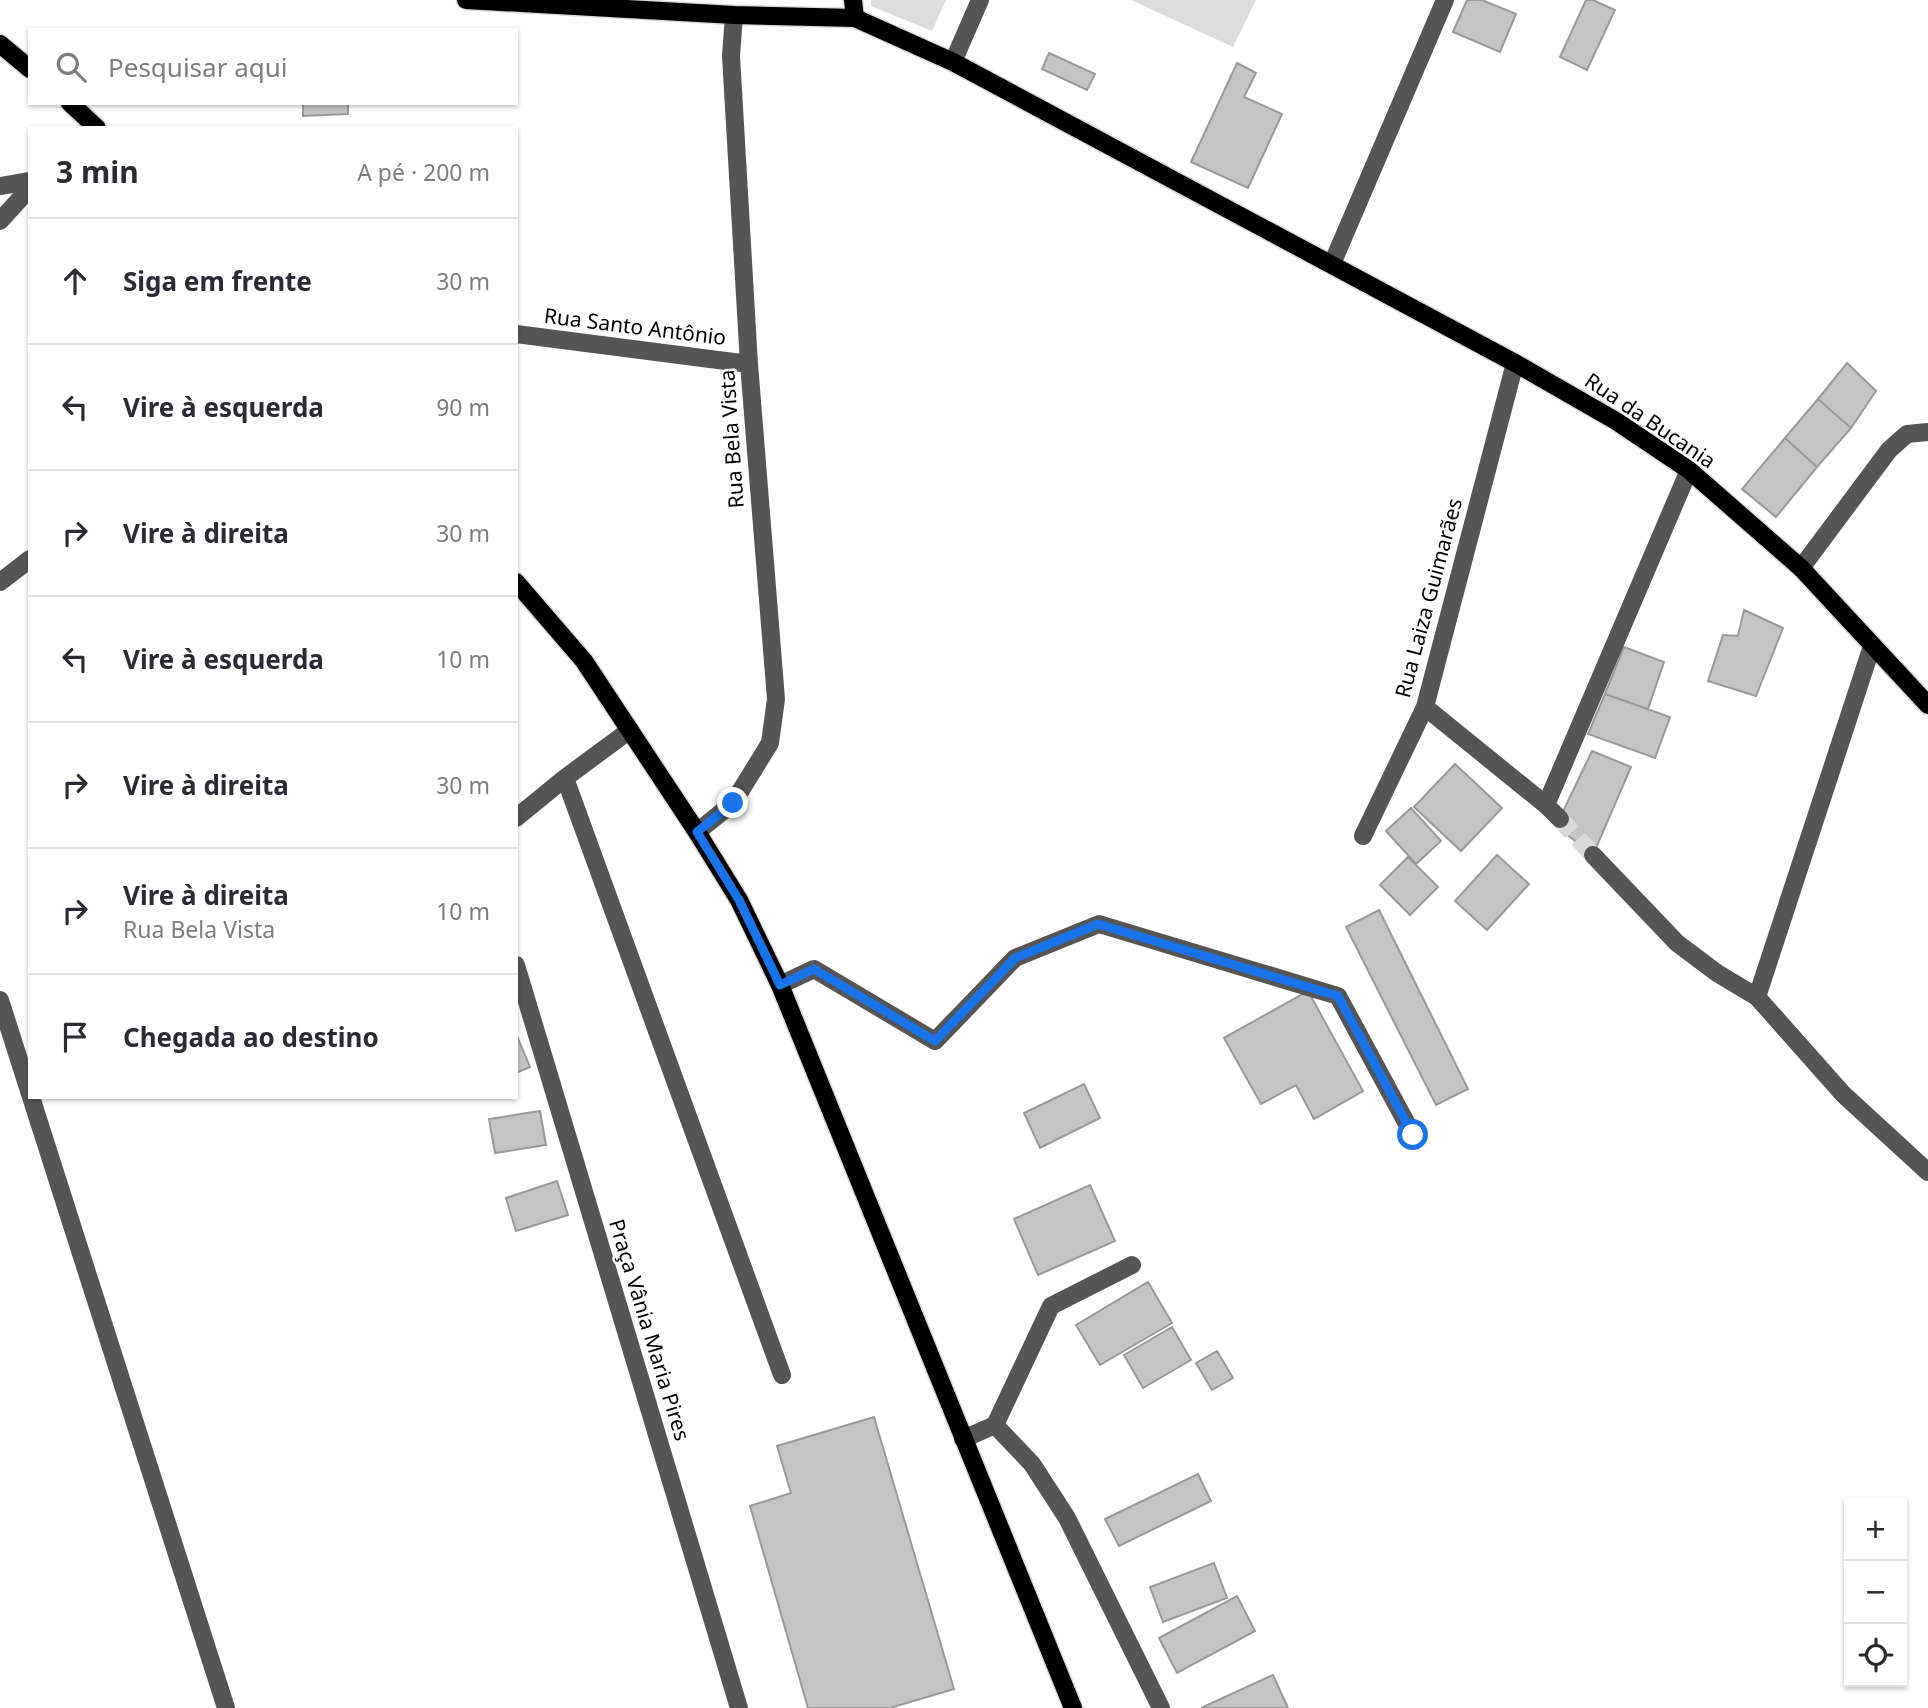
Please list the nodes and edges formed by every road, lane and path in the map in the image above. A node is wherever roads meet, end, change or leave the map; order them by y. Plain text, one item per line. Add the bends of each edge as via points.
1 (466, 0) edge
2 (853, 0) edge
3 (980, 0) edge
4 (1445, 0) edge
5 (734, 15) junction
6 (855, 18) junction
7 (0, 44) edge
8 (953, 62) junction
9 (28, 67) edge
10 (72, 105) edge
11 (93, 126) edge
12 (28, 181) edge
13 (0, 186) edge
14 (28, 190) edge
15 (0, 221) edge
16 (1332, 264) junction
17 (518, 334) edge
18 (1515, 363) junction
19 (749, 364) junction
20 (1928, 432) edge
21 (1689, 470) junction
22 (28, 561) edge
23 (1801, 568) junction
24 (0, 582) edge
25 (518, 584) edge
26 (1872, 646) junction
27 (1928, 705) edge
28 (1424, 708) junction
29 (630, 730) junction
30 (565, 778) junction
31 (1546, 805) junction
32 (518, 816) edge
33 (1560, 819) tunnel mouth
34 (697, 832) junction
35 (1363, 836) dead end
36 (1593, 855) tunnel mouth
37 (518, 972) edge
38 (780, 985) junction
39 (1757, 998) junction
40 (0, 1000) edge
41 (28, 1090) edge
42 (31, 1099) edge
43 (1413, 1135) dead end
44 (1928, 1172) edge
45 (1132, 1265) dead end
46 (782, 1375) dead end
47 (995, 1425) junction
48 (963, 1439) junction
49 (226, 1708) edge
50 (739, 1708) edge
51 (1073, 1708) edge
52 (1161, 1708) edge

1 - 5 main road
2 - 6 main road
3 - 8 street
4 - 16 street
5 - 6 main road
5 - 19 street, Rua Bela Vista via 731,56
6 - 8 main road, Rua da Bucania
7 - 9 main road
8 - 16 main road, Rua da Bucania
10 - 11 main road
12 - 13 street
14 - 15 street
16 - 18 main road, Rua da Bucania
17 - 19 street, Rua Santo Antônio
18 - 21 main road, Rua da Bucania via 1616,421
18 - 28 street, Rua Laiza Guimarães
19 - 34 street, Rua Bela Vista via 776,699 770,743 733,803
20 - 23 street via 1907,434 1889,450
21 - 23 main road, Rua da Bucania
21 - 31 street
22 - 24 street
23 - 26 main road, Rua da Bucania
25 - 29 main road via 583,661
26 - 27 main road, Rua da Bucania
26 - 39 street
28 - 31 street
28 - 35 street, Rua Laiza Guimarães
29 - 30 street
29 - 34 main road
30 - 32 street
30 - 46 street
31 - 33 street
34 - 38 main road via 739,900
36 - 39 street via 1677,943
37 - 50 street, Praça Vânia Maria Pires
38 - 43 street via 814,969 935,1041 1015,958 1098,924 1338,996
38 - 48 main road
39 - 44 street via 1843,1094
40 - 41 street
42 - 49 street
45 - 47 street via 1051,1306
47 - 48 street
47 - 52 street via 1032,1465 1068,1518
48 - 51 main road

